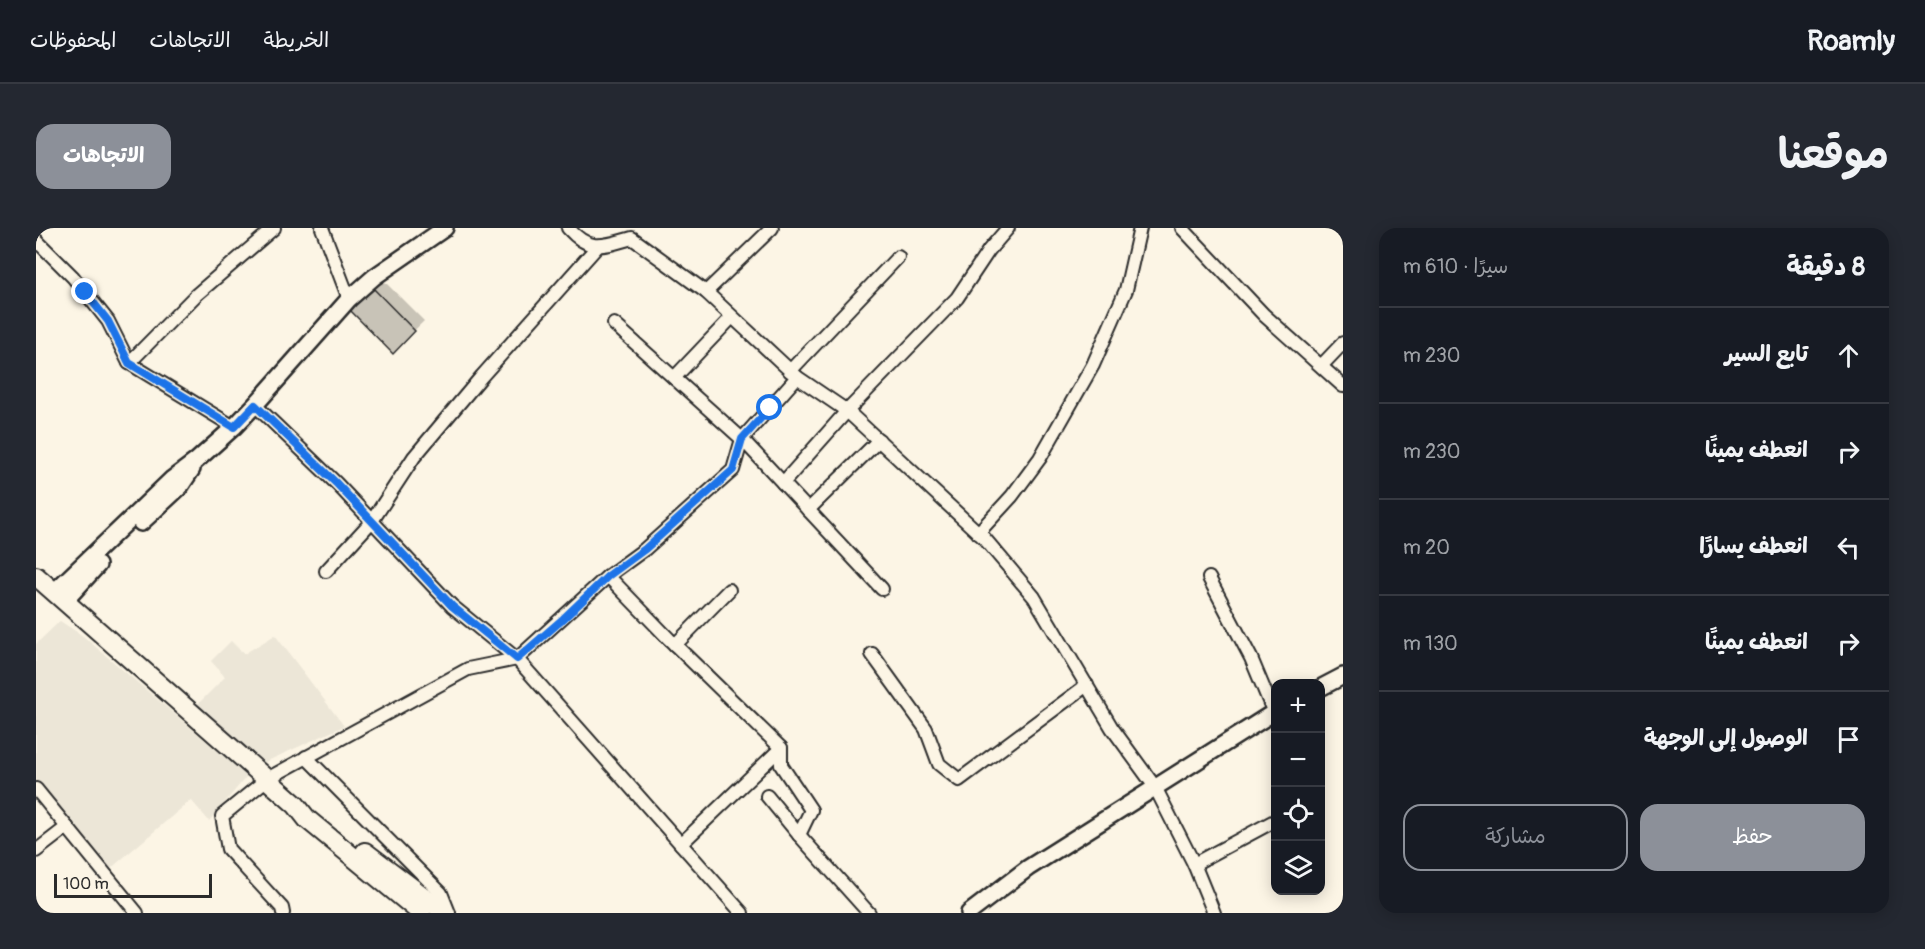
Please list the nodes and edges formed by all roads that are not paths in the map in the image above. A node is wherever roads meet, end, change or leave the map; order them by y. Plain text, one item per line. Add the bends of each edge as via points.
1 (274, 228) edge
2 (322, 228) edge
3 (445, 228) edge
4 (568, 228) edge
5 (772, 228) edge
6 (1008, 228) edge
7 (1140, 228) edge
8 (1182, 228) edge
9 (36, 240) edge
10 (597, 247) junction
11 (898, 257) dead end
12 (706, 292) junction
13 (349, 299) junction
14 (732, 316) junction
15 (614, 324) dead end
16 (1343, 343) edge
17 (129, 363) junction
18 (1322, 365) junction
19 (793, 374) junction
20 (674, 378) junction
21 (1343, 386) edge
22 (255, 405) junction
23 (847, 411) junction
24 (234, 427) junction
25 (742, 439) junction
26 (879, 440) junction
27 (783, 483) junction
28 (808, 510) junction
29 (372, 520) junction
30 (978, 532) junction
31 (326, 571) dead end
32 (36, 576) edge
33 (608, 576) junction
34 (1209, 578) dead end
35 (729, 590) dead end
36 (882, 590) dead end
37 (60, 597) junction
38 (675, 645) junction
39 (872, 654) dead end
40 (517, 659) junction
41 (1343, 676) edge
42 (1325, 685) edge
43 (1087, 686) junction
44 (1271, 705) edge
45 (1271, 716) edge
46 (781, 748) junction
47 (306, 757) junction
48 (267, 779) junction
49 (1155, 787) junction
50 (36, 789) edge
51 (767, 796) dead end
52 (296, 805) junction
53 (1271, 822) edge
54 (67, 827) junction
55 (799, 835) junction
56 (681, 844) junction
57 (36, 851) edge
58 (1194, 864) junction
59 (137, 913) edge
60 (283, 913) edge
61 (421, 913) edge
62 (447, 913) edge
63 (742, 913) edge
64 (869, 913) edge
65 (969, 913) edge
66 (1214, 913) edge

1 - 17 street via 196,295
2 - 13 street
3 - 13 street
4 - 10 street via 579,240
5 - 12 street
6 - 23 street via 957,298
7 - 30 street via 1126,290 1093,365 1040,458
8 - 18 street via 1264,315
9 - 17 street via 73,277 108,321
10 - 12 street via 632,238
10 - 29 street via 414,457
11 - 19 street
12 - 14 street
13 - 22 street
14 - 19 street
14 - 20 street
15 - 20 street
16 - 18 street
17 - 24 street
18 - 21 street
19 - 23 street
19 - 25 street
20 - 25 street
22 - 24 street
22 - 29 street
23 - 26 street
23 - 27 street
24 - 37 street via 172,479
25 - 27 street
25 - 33 street via 733,470 645,549
26 - 28 street
26 - 30 street
27 - 28 street
28 - 36 street
29 - 31 street
29 - 40 street via 452,606
30 - 43 street via 1034,597
32 - 37 main road
33 - 38 street
33 - 40 street
34 - 44 street
35 - 38 street
37 - 48 main road
38 - 46 street
39 - 43 street via 926,729 939,764 959,780
40 - 47 street via 468,669
40 - 56 street
41 - 42 street
43 - 49 street
45 - 49 street
46 - 55 street via 781,765 811,810
46 - 56 street
47 - 48 street
47 - 62 street via 441,893
48 - 52 main road
48 - 60 street via 222,816 228,849
49 - 58 street
49 - 65 street via 1028,868
50 - 54 street
51 - 55 street
52 - 61 main road via 307,819
52 - 62 main road via 313,812
53 - 58 street
54 - 57 street
54 - 59 street
55 - 64 street
56 - 63 street
58 - 66 street

